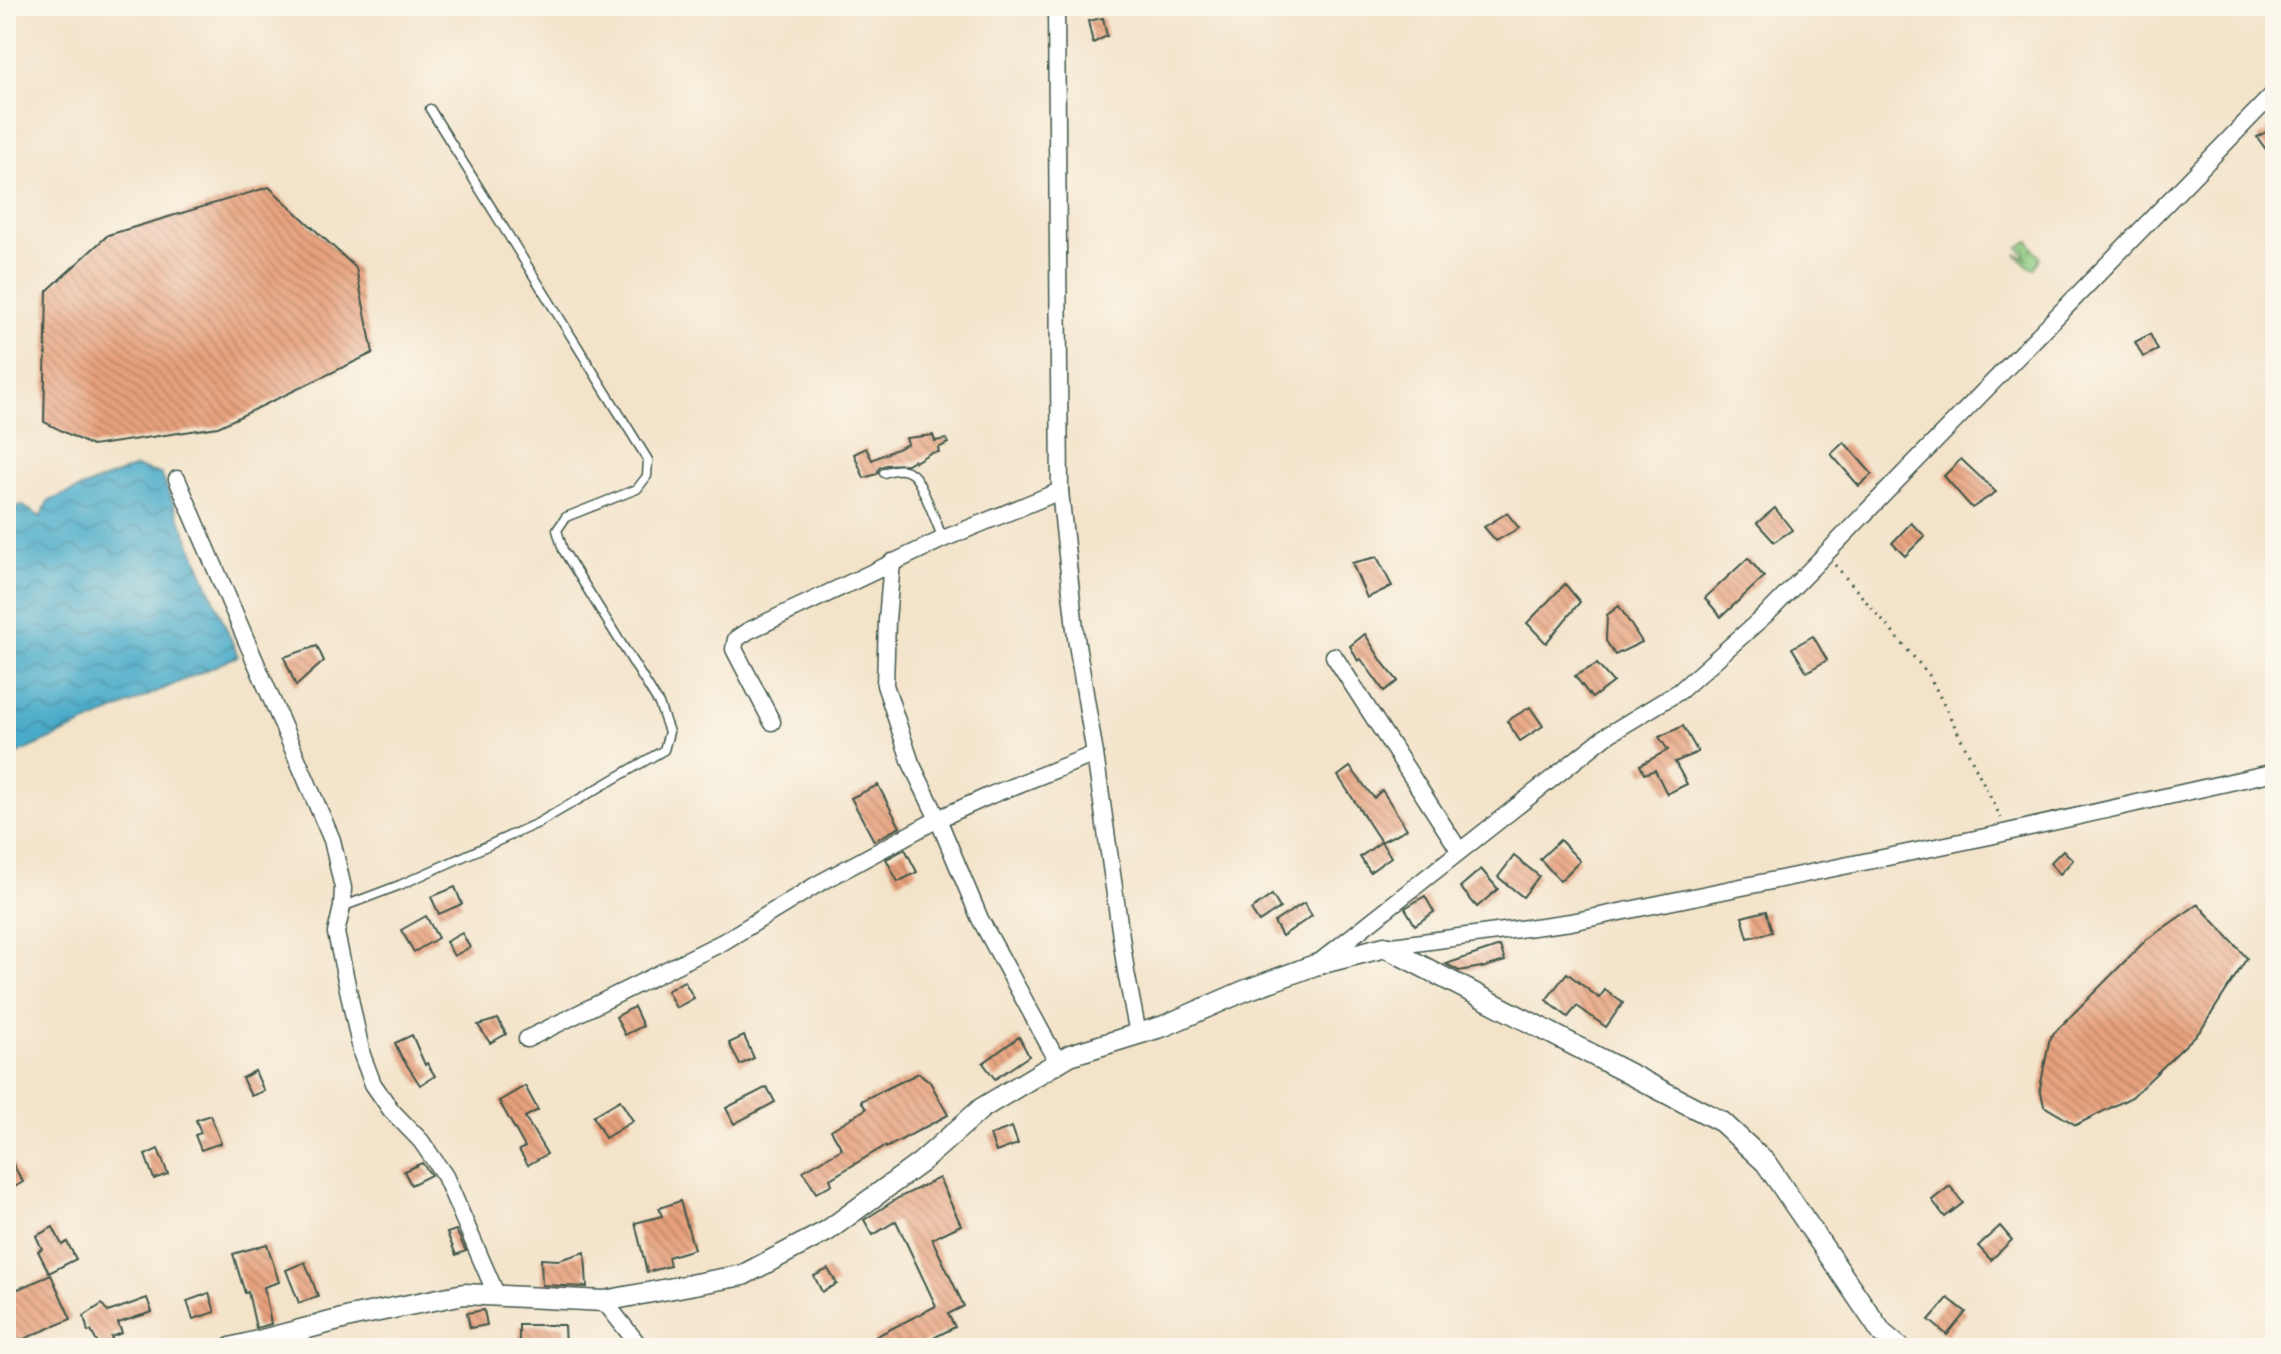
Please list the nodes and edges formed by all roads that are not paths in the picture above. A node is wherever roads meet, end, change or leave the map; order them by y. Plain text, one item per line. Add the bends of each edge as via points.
1 (1056, 6) edge
2 (2275, 92) edge
3 (430, 109) dead end
4 (884, 473) dead end
5 (177, 479) dead end
6 (1060, 491) junction
7 (943, 539) junction
8 (892, 562) junction
9 (1334, 656) dead end
10 (772, 722) dead end
11 (1095, 754) junction
12 (2275, 772) edge
13 (938, 819) junction
14 (1459, 850) junction
15 (342, 907) junction
16 (1385, 947) junction
17 (1315, 965) junction
18 (1138, 1034) junction
19 (527, 1039) dead end
20 (1058, 1062) junction
21 (497, 1296) junction
22 (604, 1301) junction
23 (231, 1348) edge
24 (641, 1348) edge
25 (1900, 1348) edge

1 - 6 street
2 - 14 street via 1772,609 1680,691 1606,736
3 - 15 lane via 648,460 647,476 637,489 566,517 557,530 563,550 659,704 669,732 664,750 538,823
4 - 7 lane via 903,469 915,476
5 - 15 street via 332,840
6 - 7 street
6 - 11 street
7 - 8 street
8 - 10 street via 736,639 734,649
8 - 13 street via 885,685 911,763
9 - 14 street
11 - 13 street
11 - 18 street
12 - 16 street via 1571,922
13 - 19 street via 723,942
13 - 20 street via 980,919
14 - 17 street
15 - 21 street via 336,933 373,1084 445,1176
16 - 17 street
16 - 25 street via 1722,1122 1766,1163 1882,1333
17 - 18 street
18 - 20 street
20 - 22 street via 982,1108 920,1163 799,1246 743,1275
21 - 22 street
21 - 23 street via 448,1297
22 - 24 street

